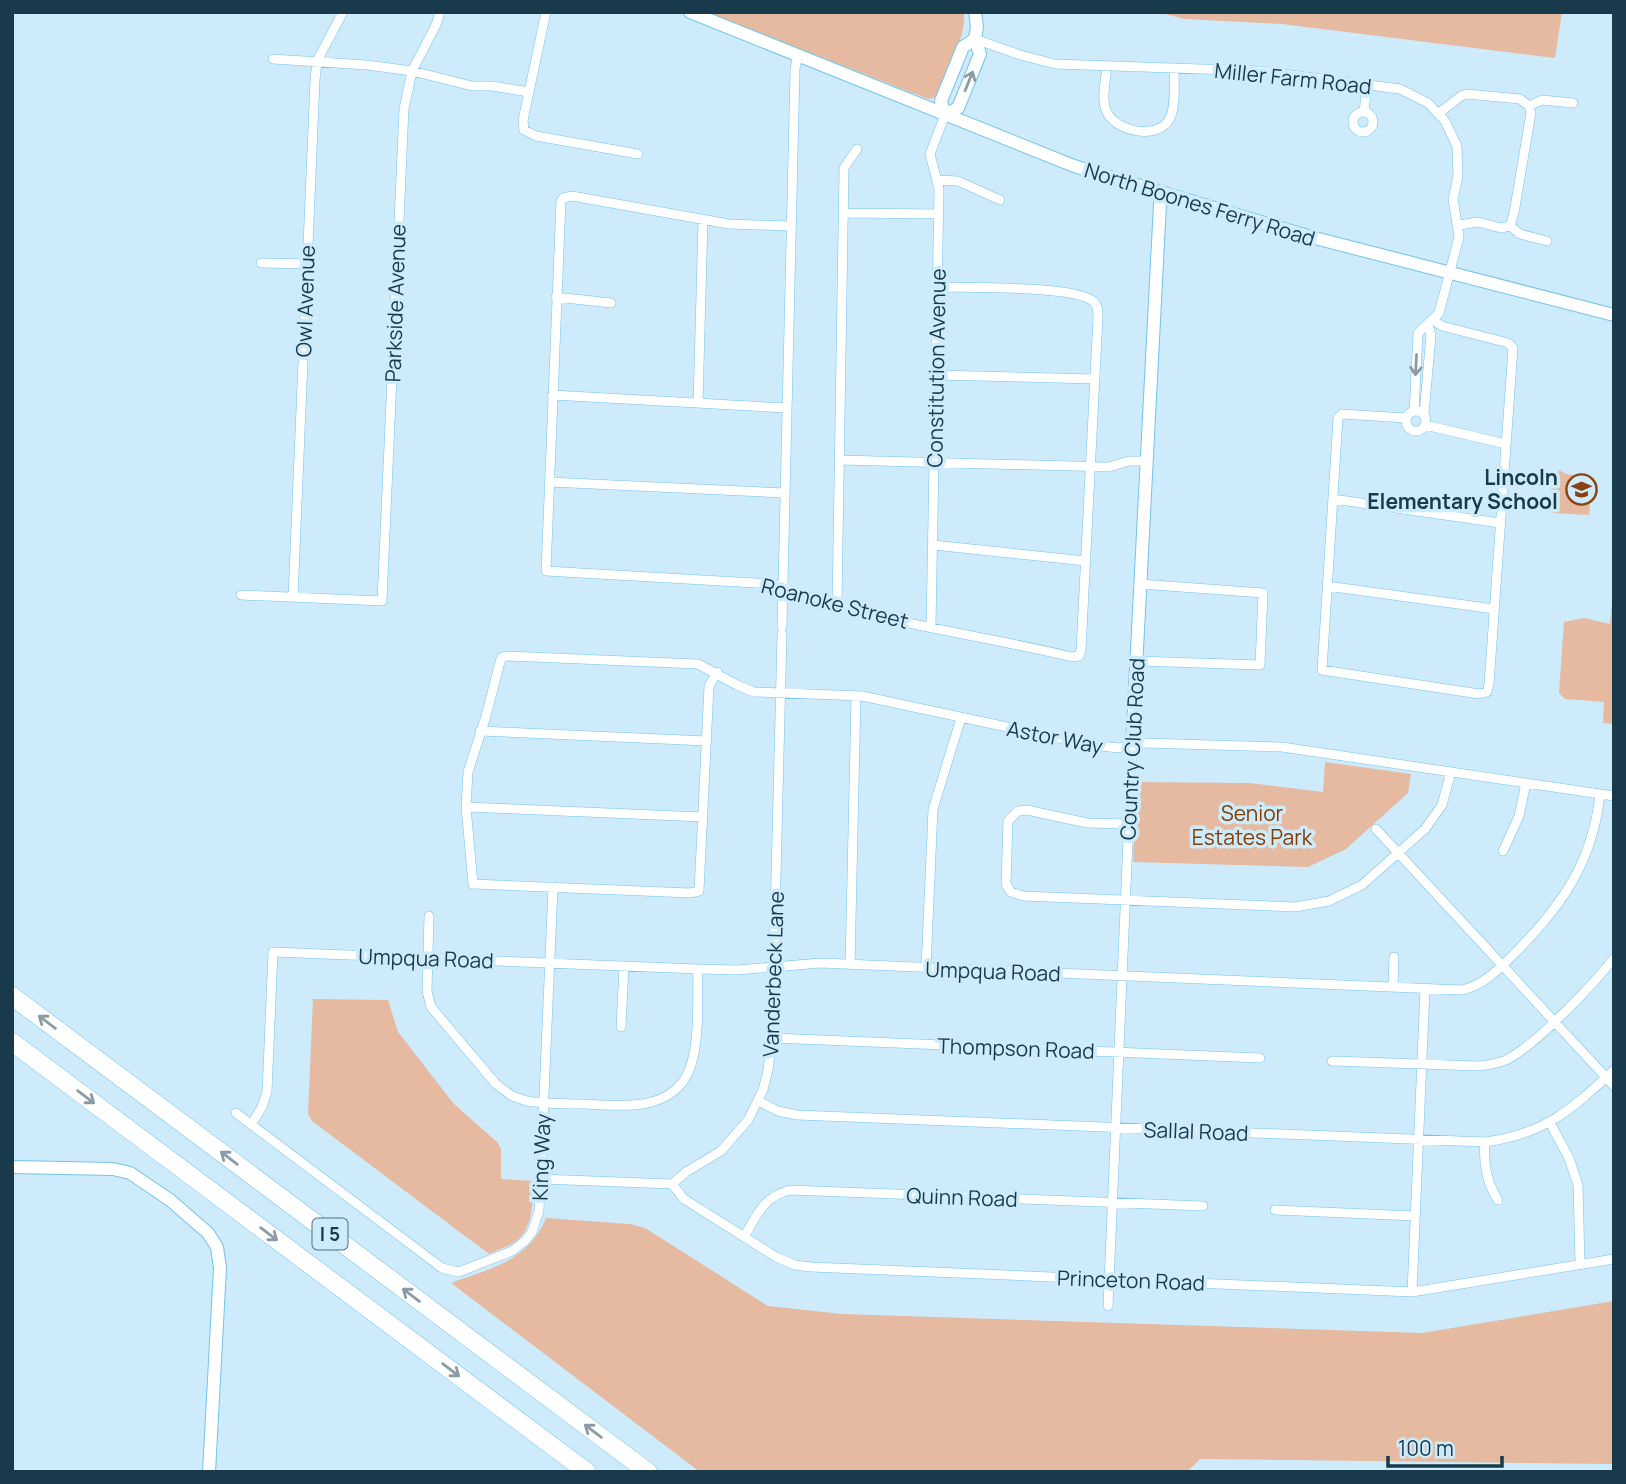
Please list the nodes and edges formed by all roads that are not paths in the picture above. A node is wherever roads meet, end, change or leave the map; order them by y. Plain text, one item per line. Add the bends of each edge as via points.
1 (343, 12) edge
2 (440, 12) edge
3 (546, 12) edge
4 (690, 12) edge
5 (975, 12) edge
6 (975, 39) junction
7 (798, 55) junction
8 (273, 59) dead end
9 (317, 61) junction
10 (1107, 66) junction
11 (1174, 68) junction
12 (412, 71) junction
13 (1367, 85) junction
14 (529, 92) junction
15 (1573, 103) dead end
16 (1529, 106) junction
17 (1364, 112) dead end
18 (1439, 113) junction
19 (945, 115) junction
20 (857, 149) dead end
21 (638, 154) dead end
22 (937, 180) junction
23 (1163, 194) junction
24 (1000, 200) dead end
25 (844, 213) junction
26 (939, 214) junction
27 (703, 221) junction
28 (1459, 225) junction
29 (789, 226) junction
30 (1510, 226) junction
31 (1547, 242) dead end
32 (261, 262) dead end
33 (307, 264) junction
34 (1451, 273) junction
35 (938, 287) junction
36 (556, 297) junction
37 (611, 303) dead end
38 (1614, 315) edge
39 (1430, 322) junction
40 (936, 375) junction
41 (1095, 379) junction
42 (552, 395) junction
43 (698, 403) junction
44 (786, 408) junction
45 (1419, 412) junction
46 (1406, 418) junction
47 (1425, 425) junction
48 (1506, 444) junction
49 (840, 460) junction
50 (1147, 461) junction
51 (934, 462) junction
52 (1091, 467) junction
53 (549, 482) junction
54 (785, 493) junction
55 (1333, 499) junction
56 (1500, 523) junction
57 (933, 545) junction
58 (1086, 561) junction
59 (1140, 584) junction
60 (1327, 586) junction
61 (783, 589) junction
62 (241, 595) dead end
63 (293, 597) junction
64 (837, 606) junction
65 (1494, 609) junction
66 (930, 626) junction
67 (1136, 662) junction
68 (717, 672) junction
69 (781, 693) junction
70 (856, 696) junction
71 (961, 718) junction
72 (480, 731) junction
73 (707, 740) junction
74 (1132, 746) junction
75 (1451, 772) junction
76 (1526, 783) junction
77 (1600, 794) junction
78 (1614, 796) edge
79 (466, 807) junction
80 (704, 817) junction
81 (1128, 824) junction
82 (1376, 829) dead end
83 (1503, 852) dead end
84 (1399, 854) junction
85 (553, 887) junction
86 (1125, 900) junction
87 (429, 916) dead end
88 (1394, 957) dead end
89 (427, 958) junction
90 (1614, 958) edge
91 (550, 963) junction
92 (850, 965) junction
93 (1503, 965) junction
94 (624, 966) junction
95 (775, 967) junction
96 (926, 968) junction
97 (698, 969) junction
98 (1121, 976) junction
99 (1393, 987) junction
100 (1425, 989) junction
101 (12, 996) edge
102 (1554, 1021) junction
103 (621, 1027) dead end
104 (772, 1038) junction
105 (12, 1042) edge
106 (1118, 1052) junction
107 (1260, 1058) dead end
108 (1332, 1061) dead end
109 (1422, 1065) junction
110 (1614, 1070) edge
111 (1606, 1077) junction
112 (1614, 1086) edge
113 (758, 1101) junction
114 (543, 1103) junction
115 (236, 1113) dead end
116 (1550, 1123) junction
117 (251, 1125) junction
118 (1115, 1128) junction
119 (1418, 1140) junction
120 (1485, 1142) junction
121 (12, 1167) edge
122 (541, 1179) junction
123 (672, 1184) junction
124 (1498, 1200) dead end
125 (1112, 1204) junction
126 (1203, 1206) dead end
127 (1275, 1210) dead end
128 (1415, 1216) junction
129 (744, 1237) junction
130 (1614, 1259) edge
131 (1580, 1264) junction
132 (1110, 1280) junction
133 (1412, 1292) junction
134 (1108, 1306) dead end
135 (209, 1472) edge
136 (587, 1472) edge
137 (648, 1472) edge

1 - 9 street, Owl Avenue
2 - 12 street, Parkside Avenue
3 - 14 street
4 - 7 main road, North Boones Ferry Road
5 - 6 main road
6 - 10 street, Miller Farm Road via 1039,61
6 - 19 main road via 962,47 941,101
19 -> 6 main road via 958,108 979,54
7 - 19 main road, North Boones Ferry Road
7 - 29 street, Vanderbeck Lane
8 - 9 street
9 - 12 street
9 - 33 street, Owl Avenue
10 - 11 street, Miller Farm Road
10 - 11 street via 1106,111 1117,124 1149,132 1170,118
11 - 13 street, Miller Farm Road via 1259,71
12 - 14 street via 472,86
12 - 63 street, Parkside Avenue via 404,109 383,601
13 - 17 street
13 - 18 street, Miller Farm Road via 1408,92
14 - 21 street via 524,130
15 - 16 street via 1542,100
16 - 18 street via 1520,99 1467,94
16 - 30 street
18 - 28 street, Miller Farm Road via 1458,153 1453,199
19 - 22 street, Constitution Avenue via 930,154
19 - 23 main road, North Boones Ferry Road via 1074,166
20 - 25 street via 844,169
22 - 24 street via 958,181
22 - 26 street, Constitution Avenue
23 - 34 main road, North Boones Ferry Road
23 - 50 main road, Country Club Road
25 - 26 street
25 - 49 street
26 - 35 street, Constitution Avenue
27 - 29 street
27 - 36 street via 564,198 559,210
27 - 43 street
28 - 30 street
28 - 34 street, Miller Farm Road
29 - 44 street, Vanderbeck Lane
30 - 31 street
32 - 33 street
33 - 63 street, Owl Avenue
34 - 38 main road, North Boones Ferry Road
34 - 39 street, Miller Farm Road via 1440,310
35 - 40 street, Constitution Avenue
35 - 41 street via 1039,290 1095,303
36 - 37 street
36 - 42 street
39 - 45 street
39 - 48 street via 1513,346
40 - 41 street
40 - 51 street, Constitution Avenue
41 - 52 street
42 - 43 street
42 - 53 street
43 - 44 street
44 - 54 street, Vanderbeck Lane
45 - 46 street
45 - 47 street
46 - 47 street via 1411,430
46 - 55 street via 1339,415
47 - 48 street
48 - 56 street
49 - 51 street
49 - 64 street
50 - 52 street
50 - 59 main road, Country Club Road
51 - 52 street
51 - 57 street, Constitution Avenue
52 - 58 street
53 - 54 street
53 - 61 street, Roanoke Street via 546,570 773,584
54 - 61 street, Vanderbeck Lane
55 - 56 street
55 - 60 street
56 - 65 street
57 - 58 street
57 - 66 street, Constitution Avenue
58 - 66 street, Roanoke Street via 1079,656
59 - 67 main road, Country Club Road
59 - 67 street via 1264,593 1260,664
60 - 65 street
60 - 65 street via 1322,670 1479,694 1487,692
61 - 64 street, Roanoke Street
61 - 69 street, Vanderbeck Lane
62 - 63 street
64 - 66 street, Roanoke Street
67 - 74 main road, Country Club Road
68 - 69 street, Astor Way via 745,689
68 - 72 street, Astor Way via 691,663 502,657
68 - 73 street via 709,687
69 - 70 street, Astor Way
69 - 95 street, Vanderbeck Lane
70 - 71 street, Astor Way
70 - 92 street
71 - 74 street, Astor Way via 1091,746
71 - 96 street via 933,809
72 - 73 street
72 - 79 street via 468,772
73 - 80 street
74 - 75 street, Astor Way via 1282,747
74 - 81 street, Country Club Road
75 - 76 street, Astor Way
75 - 84 street via 1437,814
76 - 77 street, Astor Way
76 - 83 street via 1519,816
77 - 78 street, Astor Way
77 - 93 street, Umpqua Road via 1593,832 1570,888 1542,926
79 - 80 street
79 - 85 street via 473,884
80 - 85 street via 699,891
81 - 86 street, Country Club Road
81 - 86 street via 1087,823 1017,811 1008,821 1005,877 1007,887 1018,895
82 - 84 street
84 - 86 street via 1349,893 1308,905
84 - 93 street
85 - 91 street, King Way
86 - 98 street, Country Club Road
87 - 89 street
88 - 99 street
89 - 91 street, Umpqua Road
89 - 114 street via 428,997 435,1013 502,1090
89 - 117 street, Umpqua Road via 273,952 267,1092
90 - 102 street
91 - 94 street, Umpqua Road
91 - 114 street, King Way
92 - 95 street, Umpqua Road
92 - 96 street, Umpqua Road
93 - 100 street, Umpqua Road via 1468,988
93 - 102 street
94 - 97 street, Umpqua Road
94 - 103 street
95 - 97 street, Umpqua Road
95 - 104 street, Vanderbeck Lane
96 - 98 street, Umpqua Road
97 - 114 street via 693,1057 688,1073 673,1091 641,1105
98 - 99 street, Umpqua Road
98 - 106 street, Country Club Road
99 - 100 street, Umpqua Road
100 - 109 street
137 -> 101 highway, I 5
102 - 109 street via 1522,1050 1497,1063
102 - 111 street
104 - 106 street, Thompson Road
104 - 113 street, Vanderbeck Lane
105 -> 136 highway, I 5
106 - 107 street, Thompson Road
106 - 118 street, Country Club Road
108 - 109 street
109 - 119 street
110 - 111 street, Sallal Road
111 - 112 street
111 - 116 street, Sallal Road
113 - 118 street, Sallal Road via 797,1115
113 - 123 street, Vanderbeck Lane via 729,1144
114 - 122 street, King Way
115 - 117 street, King Way
116 - 120 street, Sallal Road via 1522,1135
116 - 131 street via 1578,1185
117 - 122 street, King Way via 434,1263 454,1273 512,1251 525,1241 538,1218
118 - 119 street, Sallal Road
118 - 125 street, Country Club Road
119 - 120 street, Sallal Road
119 - 128 street
120 - 124 street via 1489,1186
121 - 135 main road via 130,1172 213,1239 220,1268
122 - 123 street
123 - 129 street, Princeton Road via 684,1199
125 - 126 street, Quinn Road
125 - 129 street, Quinn Road via 790,1190 766,1201
125 - 132 street, Country Club Road
127 - 128 street
128 - 133 street
129 - 132 street, Princeton Road via 776,1257 803,1266
130 - 131 street, Princeton Road
131 - 133 street, Princeton Road
132 - 133 street, Princeton Road
132 - 134 street, Country Club Road

